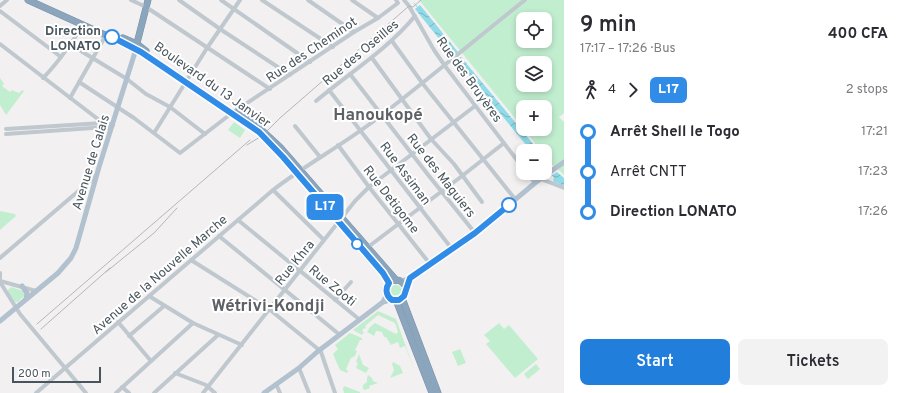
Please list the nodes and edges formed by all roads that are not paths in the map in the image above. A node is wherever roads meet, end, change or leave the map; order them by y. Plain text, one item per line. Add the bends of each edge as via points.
1 (7, 0) edge
2 (28, 0) edge
3 (37, 0) edge
4 (131, 0) edge
5 (148, 0) edge
6 (179, 0) edge
7 (221, 0) edge
8 (240, 0) edge
9 (262, 0) edge
10 (308, 0) edge
11 (352, 0) edge
12 (396, 0) edge
13 (404, 0) edge
14 (525, 0) edge
15 (0, 6) edge
16 (146, 7) junction
17 (233, 9) junction
18 (0, 11) edge
19 (416, 16) junction
20 (378, 18) junction
21 (83, 25) junction
22 (220, 29) junction
23 (354, 32) junction
24 (106, 35) junction
25 (392, 41) junction
26 (0, 44) edge
27 (71, 45) junction
28 (136, 47) junction
29 (333, 47) junction
30 (207, 48) junction
31 (61, 57) junction
32 (93, 58) junction
33 (372, 58) junction
34 (310, 62) junction
35 (445, 66) junction
36 (350, 74) junction
37 (290, 75) junction
38 (43, 78) junction
39 (127, 79) junction
40 (186, 80) junction
41 (79, 82) junction
42 (422, 84) junction
43 (270, 89) junction
44 (329, 90) junction
45 (70, 98) junction
46 (402, 98) junction
47 (316, 101) dead end
48 (475, 106) junction
49 (170, 107) junction
50 (119, 108) junction
51 (234, 112) junction
52 (382, 115) junction
53 (453, 123) junction
54 (109, 126) junction
55 (295, 126) dead end
56 (361, 130) junction
57 (6, 132) dead end
58 (154, 133) junction
59 (205, 134) junction
60 (431, 139) junction
61 (504, 143) junction
62 (338, 145) junction
63 (412, 154) junction
64 (320, 157) junction
65 (516, 159) edge
66 (483, 160) junction
67 (564, 162) edge
68 (552, 170) edge
69 (298, 171) junction
70 (391, 171) junction
71 (97, 176) junction
72 (462, 176) junction
73 (533, 180) edge
74 (540, 180) edge
75 (544, 180) edge
76 (535, 183) junction
77 (369, 187) junction
78 (564, 188) edge
79 (273, 190) junction
80 (442, 192) junction
81 (515, 199) junction
82 (482, 202) dead end
83 (420, 207) junction
84 (238, 220) junction
85 (340, 220) junction
86 (398, 224) junction
87 (475, 233) junction
88 (219, 236) junction
89 (324, 240) junction
90 (368, 247) junction
91 (452, 249) junction
92 (0, 258) edge
93 (191, 260) junction
94 (430, 264) junction
95 (300, 271) junction
96 (0, 273) edge
97 (0, 278) edge
98 (410, 278) junction
99 (399, 281) junction
100 (0, 282) edge
101 (351, 282) dead end
102 (389, 283) junction
103 (12, 284) junction
104 (22, 286) junction
105 (406, 288) junction
106 (36, 290) junction
107 (284, 290) junction
108 (6, 291) junction
109 (387, 294) junction
110 (149, 296) junction
111 (26, 299) junction
112 (397, 299) junction
113 (335, 300) junction
114 (383, 302) junction
115 (12, 303) junction
116 (20, 304) junction
117 (164, 306) junction
118 (16, 308) junction
119 (269, 309) junction
120 (360, 320) junction
121 (0, 321) edge
122 (118, 322) junction
123 (193, 323) junction
124 (218, 335) junction
125 (340, 335) junction
126 (130, 336) junction
127 (242, 345) junction
128 (320, 350) junction
129 (420, 354) junction
130 (151, 361) junction
131 (65, 368) junction
132 (299, 368) junction
133 (175, 373) junction
134 (276, 384) junction
135 (208, 387) junction
136 (122, 388) junction
137 (36, 393) edge
138 (86, 393) edge
139 (116, 393) edge
140 (129, 393) edge
141 (154, 393) edge
142 (203, 393) edge
143 (216, 393) edge
144 (264, 393) edge
145 (280, 393) edge
146 (309, 393) edge
147 (335, 393) edge
148 (432, 393) edge
149 (438, 393) edge

1 - 15 street
2 - 21 highway, Boulevard du 13 Janvier
3 - 28 highway, Boulevard du 13 Janvier
4 - 16 street
5 - 16 highway, Avenue de Calais
6 - 22 street
7 - 17 street
8 - 17 street
9 - 29 street
10 - 23 street
11 - 20 street
12 - 20 street, Rue des Cheminot via 398,3
13 - 19 street, Rue des Bruyères
14 - 35 street, Avenue de la Nouvelle Marche
16 - 28 highway, Avenue de Calais
16 - 30 street
17 - 22 street
17 - 34 street
18 - 31 street
19 - 25 street, Rue des Oseilles
19 - 35 street, Rue des Bruyères
20 - 23 street, Rue des Cheminot
21 - 24 highway, Boulevard du 13 Janvier
21 - 27 street
22 - 30 street
22 - 37 street
23 - 29 street, Rue des Cheminot
24 - 28 highway, Boulevard du 13 Janvier
24 - 32 street
25 - 33 street, Rue des Oseilles
25 - 42 street
26 - 38 street
27 - 31 street
27 - 32 street
28 - 39 main road, Avenue de Calais
28 - 40 highway, Boulevard du 13 Janvier
29 - 34 street, Rue des Cheminot
30 - 40 street
30 - 43 street
31 - 38 street
32 - 39 street
32 - 41 street
33 - 36 street, Rue des Oseilles
33 - 46 street
34 - 37 street, Rue des Cheminot
35 - 42 street, Avenue de la Nouvelle Marche
35 - 48 street, Rue des Bruyères
36 - 44 street, Rue des Oseilles
36 - 52 street, Rue des Maguiers
37 - 43 street, Rue des Cheminot
38 - 45 street
39 - 49 street via 146,94
39 - 50 main road, Avenue de Calais
40 - 49 street
40 - 51 highway, Boulevard du 13 Janvier
41 - 45 street
41 - 50 street
42 - 46 street, Avenue de la Nouvelle Marche
42 - 53 street
43 - 51 street, Rue des Cheminot
44 - 47 street, Rue des Oseilles
44 - 56 street, Rue Assiman
45 - 54 street
46 - 52 street, Avenue de la Nouvelle Marche
46 - 60 street
48 - 53 street, Rue Khra
48 - 61 street, Rue des Bruyères
49 - 58 street
49 - 59 street
50 - 54 main road, Avenue de Calais
50 - 58 street
51 - 59 street, Rue des Cheminot
51 - 69 highway, Boulevard du 13 Janvier via 263,135
52 - 56 street, Avenue de la Nouvelle Marche
52 - 63 street, Rue des Maguiers
53 - 60 street, Rue Khra
53 - 66 street
54 - 57 street
54 - 71 main road, Avenue de Calais
55 - 64 street
56 - 62 street, Avenue de la Nouvelle Marche
56 - 70 street, Rue Assiman
58 - 59 street, Rue des Cheminot via 180,153
60 - 63 street, Rue Khra
60 - 72 street
61 - 65 street, Rue des Bruyères
61 - 66 street
62 - 64 street, Avenue de la Nouvelle Marche
62 - 77 street, Rue Detigome
63 - 70 street, Rue Khra
63 - 80 street, Rue des Maguiers
64 - 69 street, Avenue de la Nouvelle Marche
66 - 72 street
66 - 81 street
67 - 68 main road
69 - 79 street, Avenue de la Nouvelle Marche
69 - 85 highway, Boulevard du 13 Janvier
70 - 77 street, Rue Khra
70 - 83 street, Rue Assiman
71 - 92 street
71 - 106 main road, Avenue de Calais via 73,255 58,273
72 - 80 street
72 - 82 street
73 - 76 street
74 - 76 main road
75 - 78 street
76 - 81 main road
77 - 85 street, Rue Khra via 354,201
77 - 86 street, Rue Detigome
79 - 84 street, Avenue de la Nouvelle Marche
79 - 89 street
80 - 83 street
80 - 87 street, Rue des Maguiers
81 - 87 main road
83 - 86 street
83 - 91 street, Rue Assiman
84 - 88 street, Avenue de la Nouvelle Marche
84 - 95 street, Rue Zooti
85 - 89 street, Rue Khra
85 - 90 highway, Boulevard du 13 Janvier
85 - 102 highway, Boulevard du 13 Janvier
86 - 90 street
86 - 94 street, Rue Detigome
87 - 91 main road
88 - 93 street, Avenue de la Nouvelle Marche
88 - 107 street
89 - 95 street, Rue Khra
90 - 99 highway, Boulevard du 13 Janvier
91 - 94 main road
93 - 110 street, Avenue de la Nouvelle Marche
93 - 119 street
94 - 98 main road
95 - 107 street, Rue Khra
95 - 113 street, Rue Zooti
96 - 97 street
98 - 99 main road
98 - 105 main road
99 - 102 highway
99 - 105 highway
100 - 103 street
100 - 108 street
101 - 113 street
102 - 109 highway
103 - 104 street
103 - 108 street
104 - 106 street
104 - 111 main road via 27,293
105 - 112 highway via 406,294
106 - 111 main road, Avenue de Calais
107 - 119 street, Rue Khra
107 - 125 street
108 - 115 street
109 - 112 highway
109 - 114 main road
110 - 117 street
110 - 122 street, Avenue de la Nouvelle Marche
111 - 116 main road, Avenue de Calais
112 - 114 main road
112 - 129 highway
113 - 120 street, Rue Zooti
114 - 120 main road
115 - 116 main road
115 - 118 street
116 - 118 main road, Avenue de Calais
117 - 123 street
117 - 126 street
118 - 121 main road, Avenue de Calais
118 - 131 street
119 - 127 street, Rue Khra
119 - 128 street
120 - 125 main road
122 - 126 street
122 - 131 street, Avenue de la Nouvelle Marche
123 - 124 street
123 - 130 street
124 - 127 street
124 - 133 street
125 - 128 main road
126 - 130 street
127 - 135 street, Rue Khra
128 - 132 main road
128 - 147 street
129 - 148 highway
129 - 149 highway
130 - 136 street
131 - 137 street, Avenue de la Nouvelle Marche
131 - 138 street
132 - 134 main road
132 - 146 street
133 - 135 street
133 - 141 street
134 - 144 main road
134 - 145 street
135 - 142 street, Rue Khra
135 - 143 street
136 - 139 street
136 - 140 street

